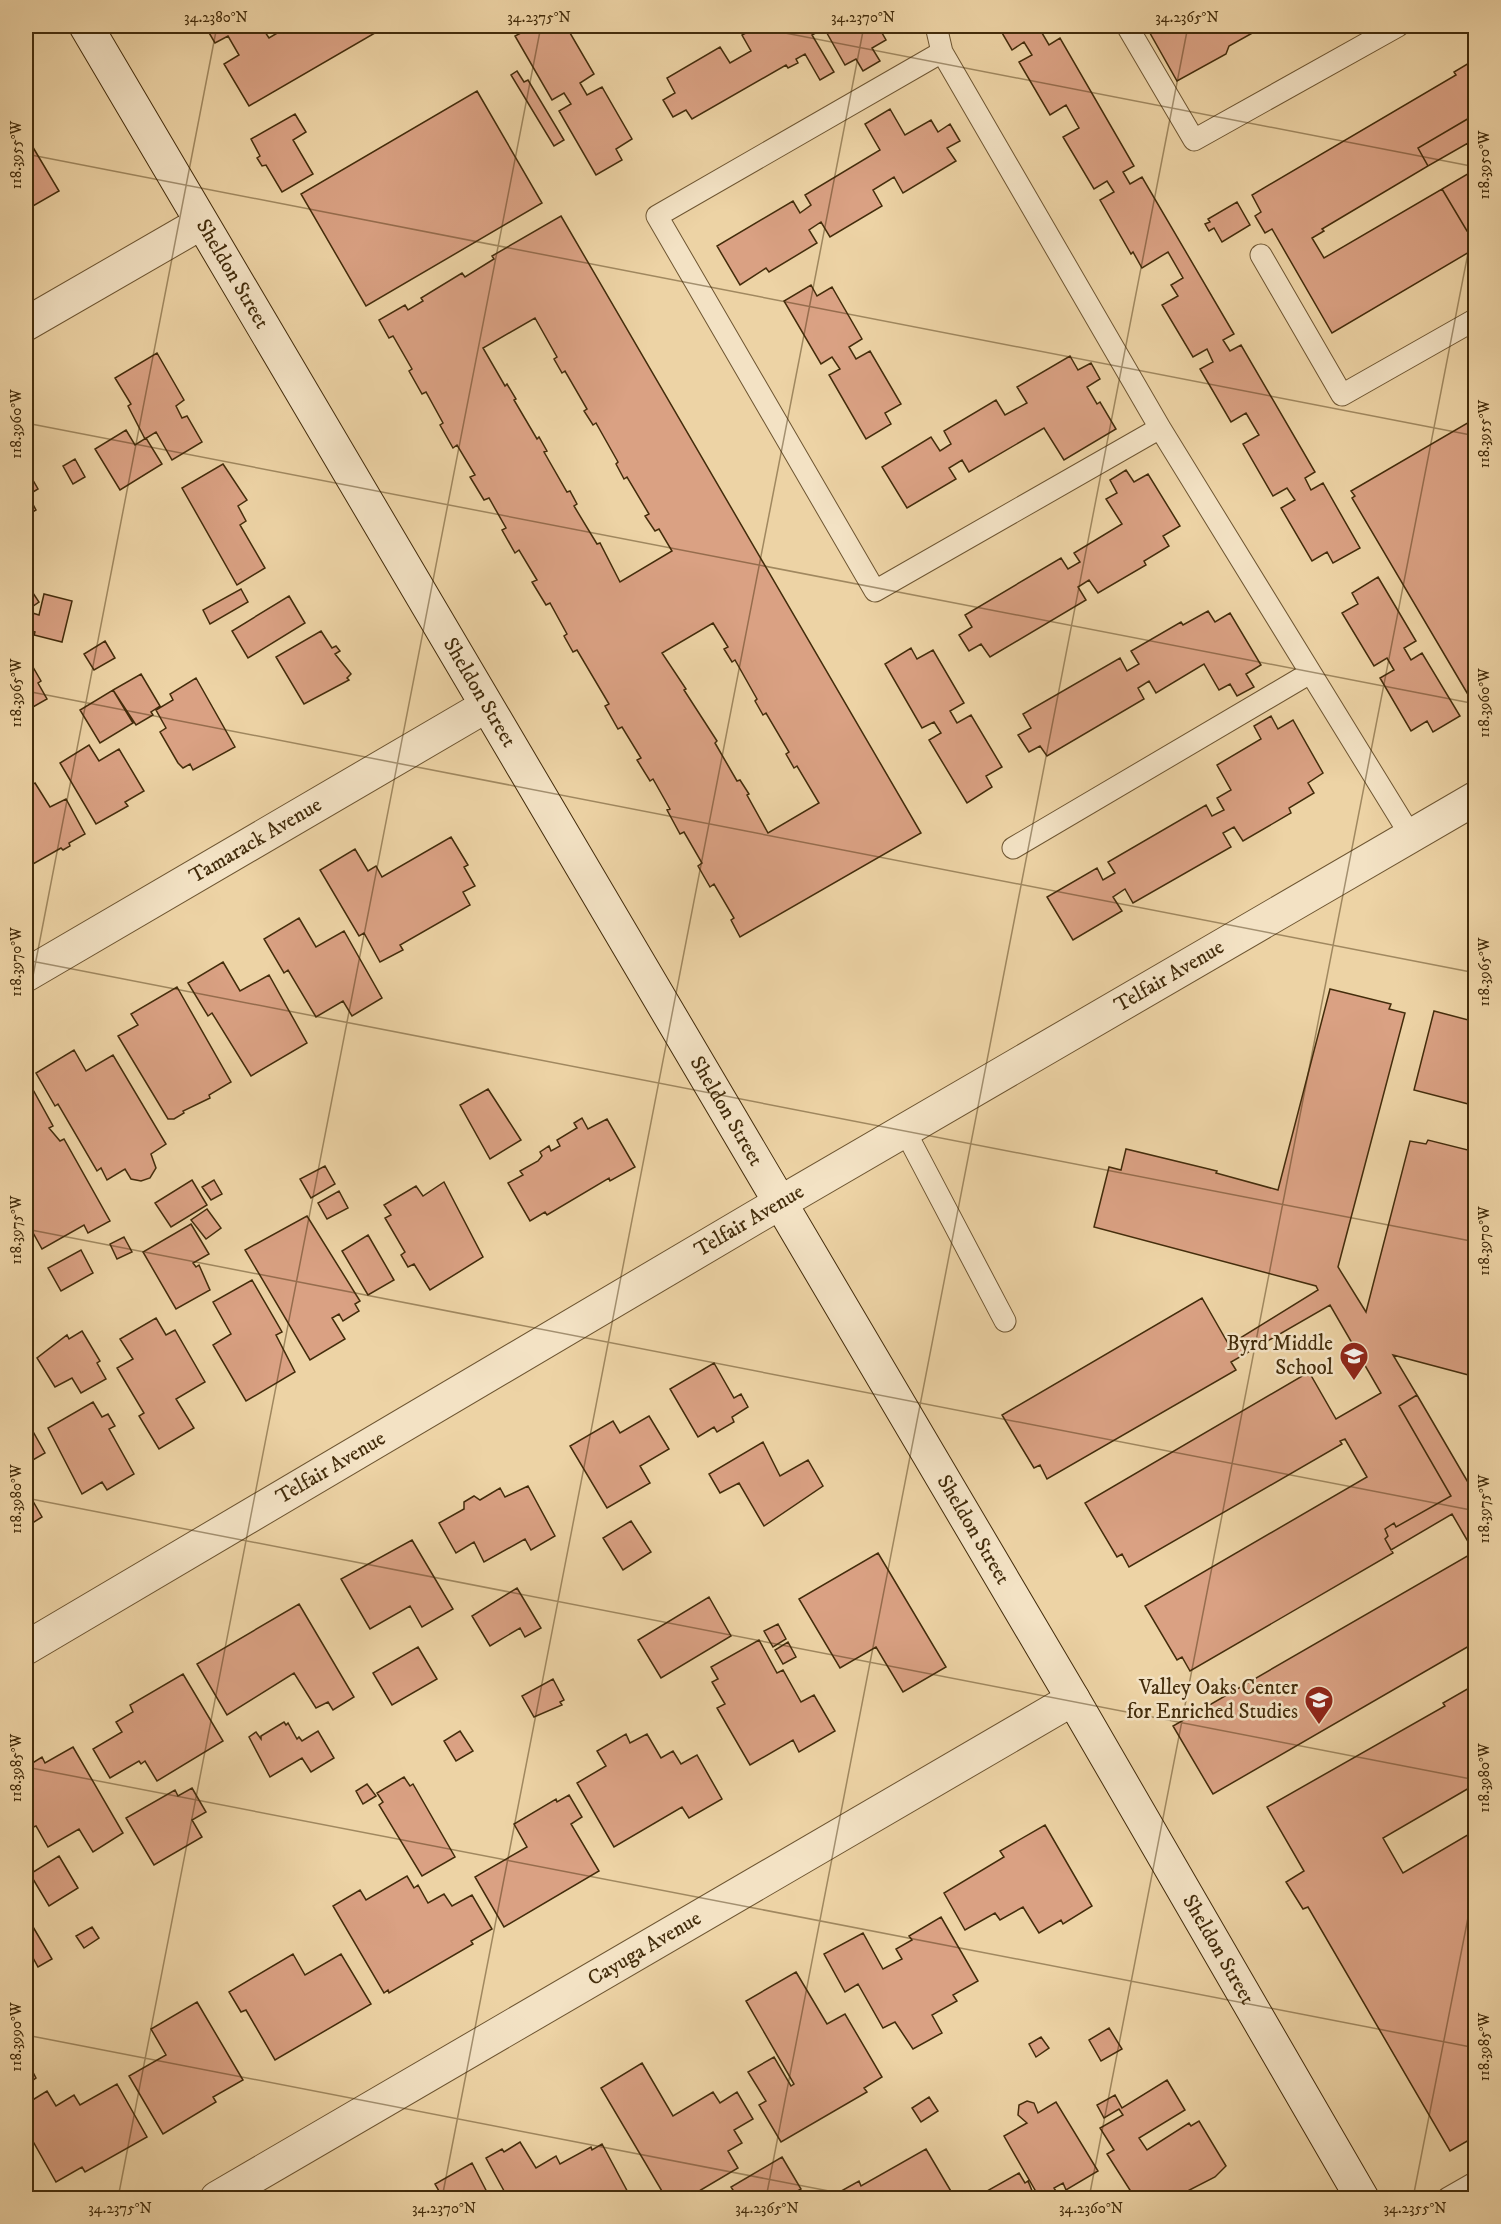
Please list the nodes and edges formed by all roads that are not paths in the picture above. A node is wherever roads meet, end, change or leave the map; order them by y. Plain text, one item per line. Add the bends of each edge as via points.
1 (86, 26) edge
2 (936, 26) edge
3 (1127, 26) edge
4 (1398, 26) edge
5 (942, 52) junction
6 (201, 223) junction
7 (1261, 255) dead end
8 (1476, 319) edge
9 (26, 324) edge
10 (1160, 428) junction
11 (1310, 673) junction
12 (486, 706) junction
13 (1476, 798) edge
14 (1411, 836) junction
15 (1013, 848) dead end
16 (26, 975) edge
17 (905, 1131) junction
18 (779, 1203) junction
19 (1005, 1322) dead end
20 (26, 1648) edge
21 (1073, 1699) junction
22 (1476, 2182) edge
23 (1362, 2198) edge
24 (217, 2199) edge
25 (1448, 2199) edge

1 - 6 street, Sheldon Street
2 - 5 lane
3 - 4 lane via 1194,140
5 - 10 lane
5 - 10 lane via 657,216 662,226 875,591
6 - 9 street
6 - 12 street, Sheldon Street
7 - 8 lane via 1342,395
10 - 11 lane
11 - 14 lane
11 - 15 lane
12 - 16 street, Tamarack Avenue
12 - 18 street, Sheldon Street
13 - 14 street, Telfair Avenue
14 - 17 street, Telfair Avenue
17 - 18 street, Telfair Avenue
17 - 19 lane
18 - 20 street, Telfair Avenue
18 - 21 street, Sheldon Street
21 - 23 street, Sheldon Street
21 - 24 street, Cayuga Avenue
22 - 25 lane

